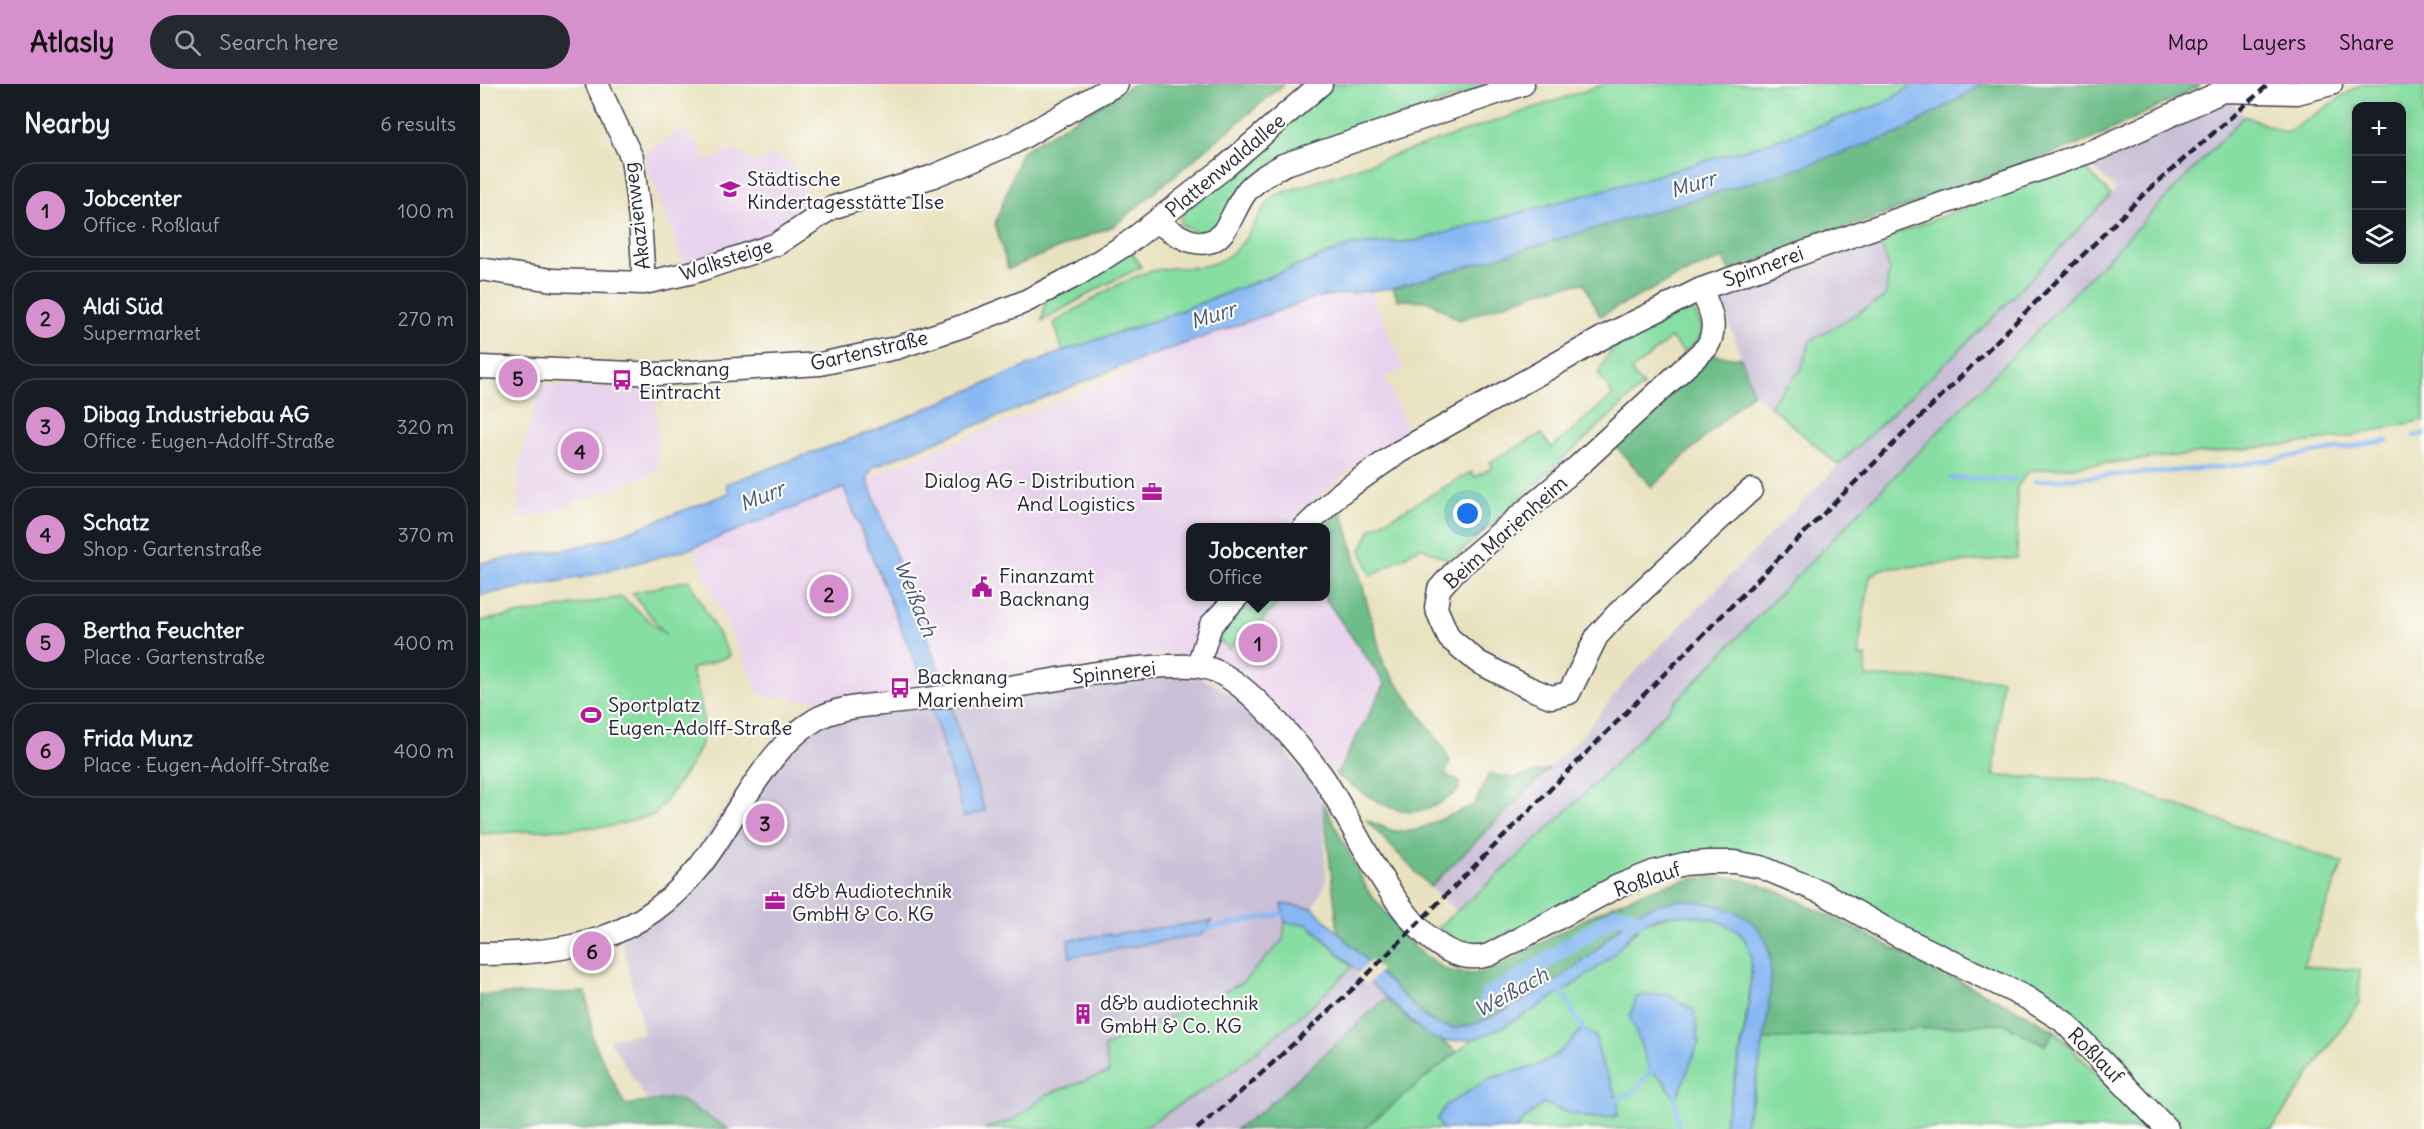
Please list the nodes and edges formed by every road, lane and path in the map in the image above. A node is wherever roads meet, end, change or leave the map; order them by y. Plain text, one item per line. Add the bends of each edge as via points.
1 (597, 84) edge
2 (1117, 84) edge
3 (1321, 84) edge
4 (1523, 84) edge
5 (2331, 84) edge
6 (1157, 222) junction
7 (480, 269) edge
8 (644, 283) junction
9 (1701, 289) junction
10 (480, 367) edge
11 (1751, 490) dead end
12 (1309, 523) edge
13 (1234, 601) edge
14 (1198, 665) junction
15 (480, 954) edge
16 (2167, 1129) edge

1 - 8 street, Akazienweg via 632,158
2 - 8 street, Walksteige via 1012,143 931,177 831,208 777,244 694,272
3 - 6 street, Plattenwaldallee
4 - 6 street via 1283,165 1247,190 1222,232 1209,241 1185,240
5 - 9 street, Spinnerei via 2297,93 2223,91 2100,148
6 - 10 street, Gartenstraße via 1079,274 1024,302 896,348 831,362 659,374
7 - 8 street, Walksteige via 552,280
9 - 11 street, Beim Marienheim via 1713,315 1713,336 1707,347 1576,468 1456,570 1439,588 1436,608 1449,638 1478,662 1551,697 1569,693 1597,636 1617,613
9 - 12 street, Spinnerei via 1604,337 1400,452 1342,492
13 - 14 street via 1211,625
14 - 15 street, Spinnerei via 1085,674 851,708 819,717 780,751 699,867 676,893 628,929 570,947
14 - 16 street, Roßlauf via 1238,683 1276,723 1321,775 1405,911 1424,933 1455,954 1489,956 1618,886 1653,872 1709,862 1761,867 1822,893 1895,934 2027,998 2071,1029

